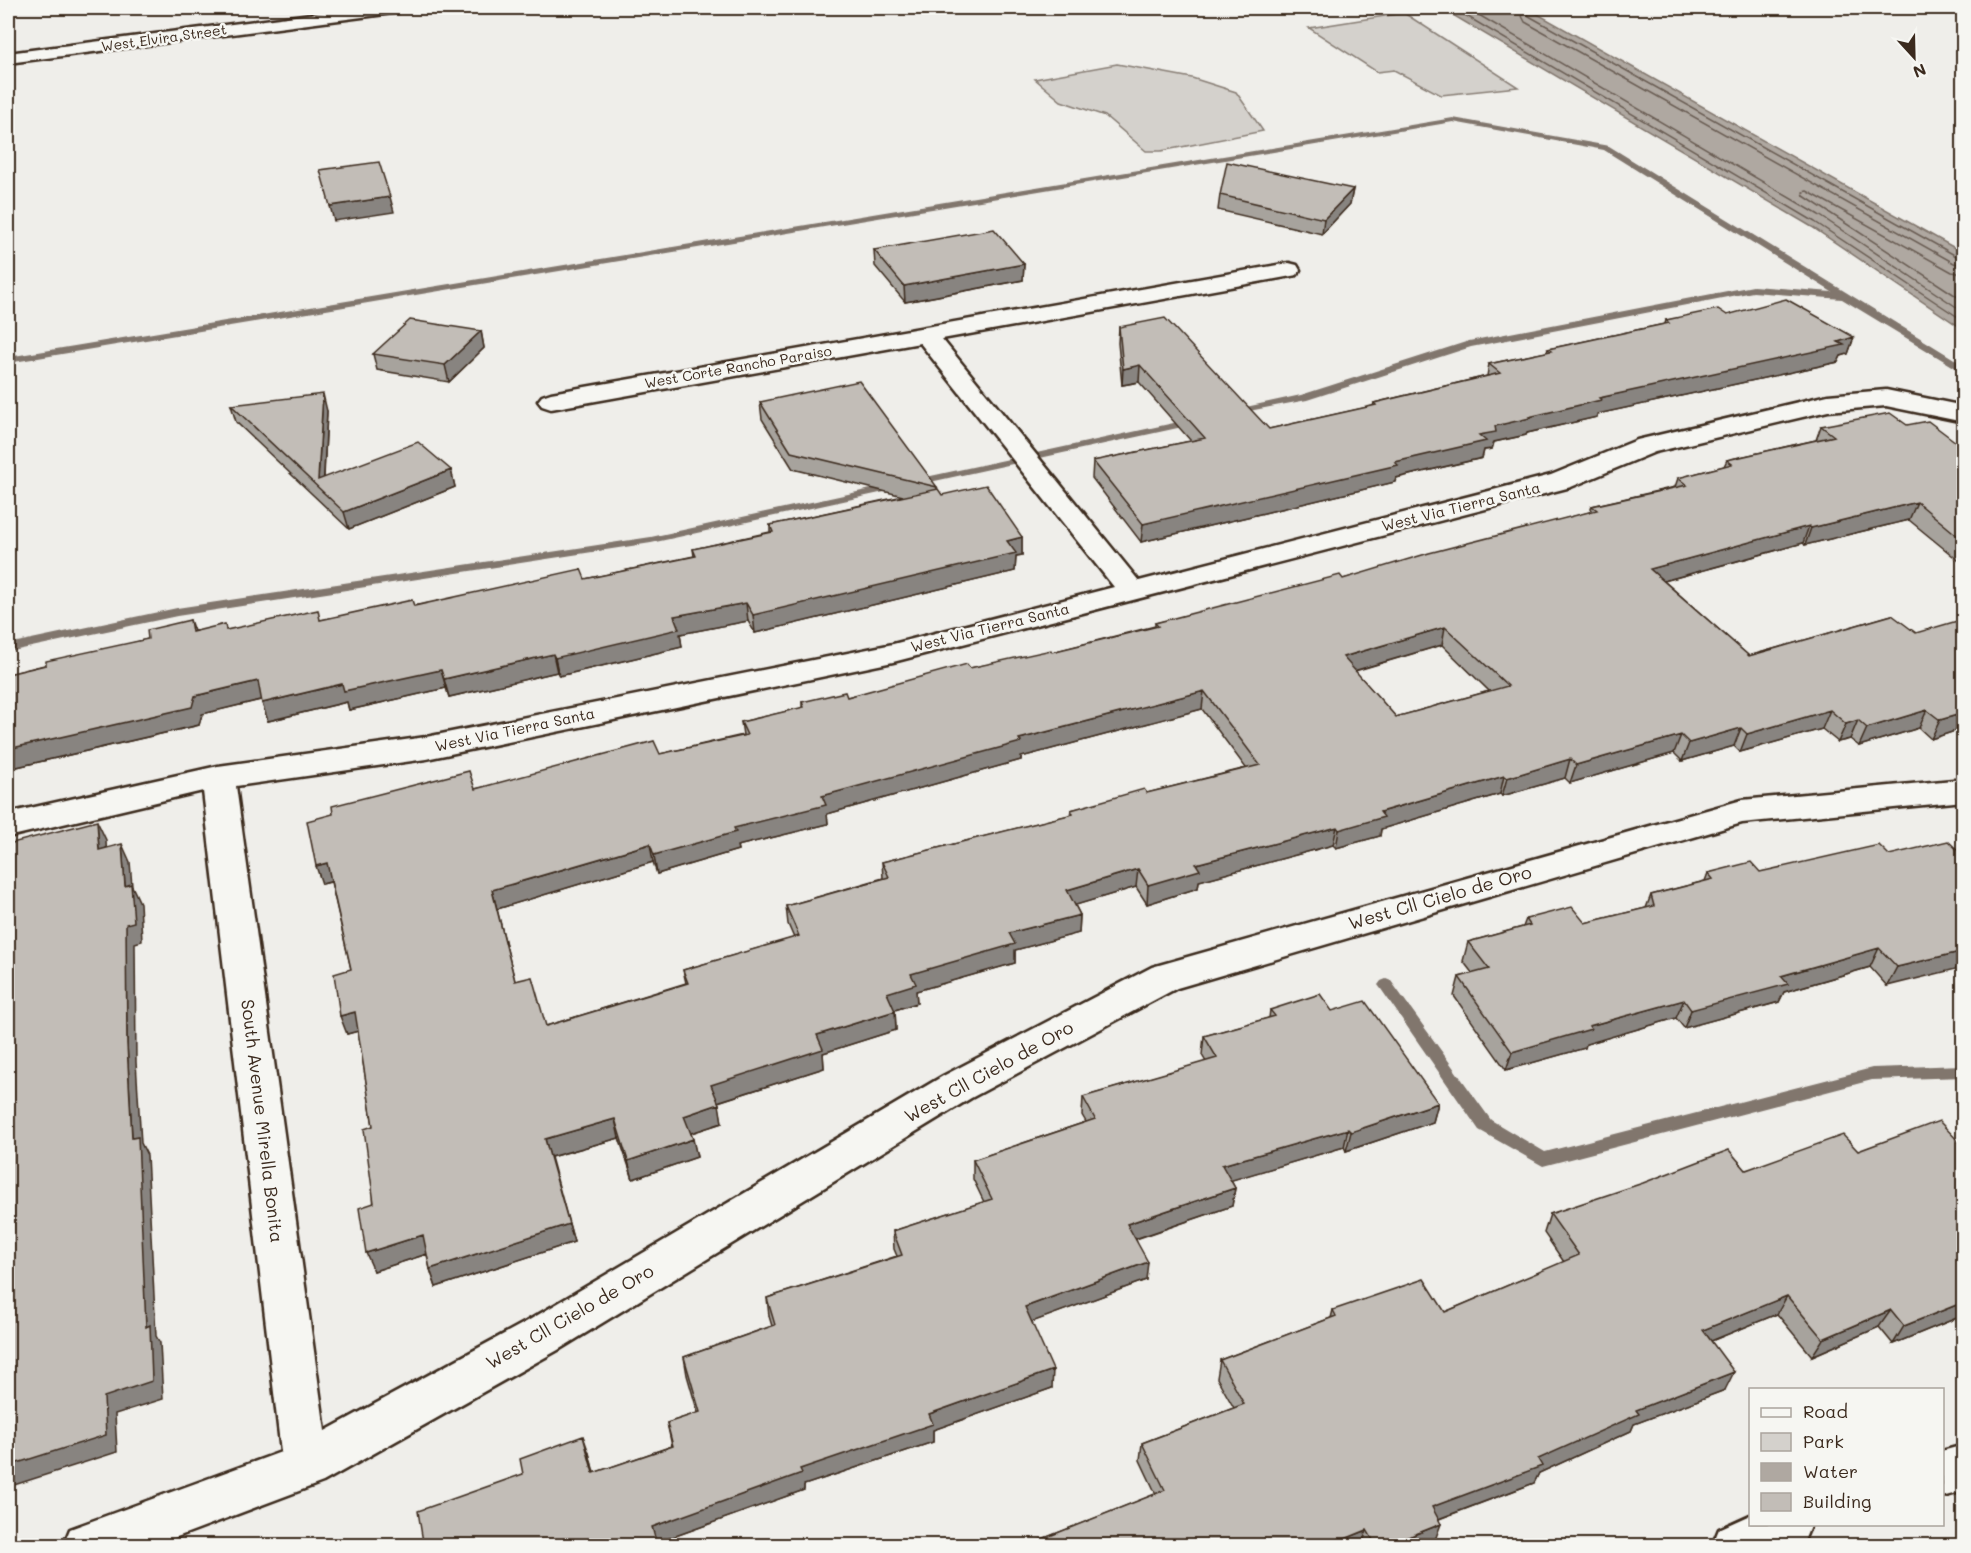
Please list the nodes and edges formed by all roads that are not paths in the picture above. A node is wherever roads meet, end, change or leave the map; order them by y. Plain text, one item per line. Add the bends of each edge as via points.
1 (393, 8) edge
2 (8, 58) edge
3 (1289, 270) dead end
4 (925, 333) junction
5 (551, 401) dead end
6 (1962, 413) edge
7 (1132, 591) junction
8 (218, 777) junction
9 (1964, 790) edge
10 (8, 825) edge
11 (306, 1466) junction
12 (1964, 1468) edge
13 (1944, 1473) edge
14 (1782, 1526) edge
15 (87, 1545) edge
16 (1736, 1545) edge

1 - 2 street, West Elvira Street
3 - 4 street, West Corte Rancho Paraiso
4 - 5 street, West Corte Rancho Paraiso
4 - 7 street
6 - 7 street, West Via Tierra Santa via 1886,398 1828,403 1646,446 1560,481
7 - 8 street, West Via Tierra Santa via 894,653 426,748
8 - 10 street, West Via Tierra Santa
8 - 11 street, South Avenue Mirella Bonita
9 - 11 street, West Cll Cielo de Oro via 1742,812 1165,977 957,1086 542,1336
11 - 15 street, West Cll Cielo de Oro
12 - 13 street
14 - 16 street

